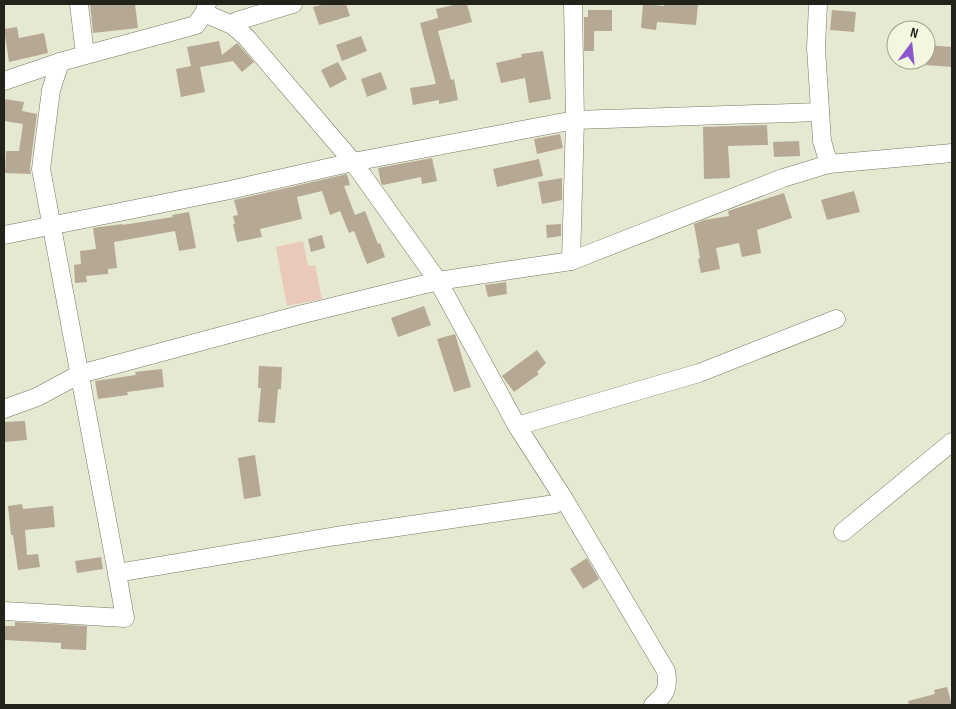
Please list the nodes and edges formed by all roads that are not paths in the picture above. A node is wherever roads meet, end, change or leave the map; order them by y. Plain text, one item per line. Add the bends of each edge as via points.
1 (79, 4) edge
2 (293, 4) edge
3 (573, 4) edge
4 (818, 4) edge
5 (206, 8) edge
6 (232, 25) junction
7 (85, 55) junction
8 (60, 62) junction
9 (4, 82) edge
10 (820, 112) junction
11 (575, 120) junction
12 (952, 153) edge
13 (353, 162) junction
14 (829, 164) junction
15 (51, 226) junction
16 (4, 235) edge
17 (571, 261) junction
18 (438, 282) junction
19 (836, 319) dead end
20 (80, 374) junction
21 (4, 409) edge
22 (517, 426) junction
23 (952, 442) edge
24 (564, 499) junction
25 (843, 532) dead end
26 (116, 573) junction
27 (4, 611) edge
28 (654, 705) edge

1 - 7 street
2 - 6 street
3 - 11 street
4 - 10 street via 816,48
5 - 6 street
5 - 7 street via 196,25
6 - 13 street via 246,37
7 - 8 street
8 - 9 street
8 - 15 street via 51,90 41,169
10 - 11 street
10 - 14 street via 822,141
11 - 13 street
11 - 17 street
12 - 14 street
13 - 15 street
13 - 18 street
14 - 17 street via 783,178
15 - 16 street
15 - 20 street
17 - 18 street
18 - 20 street via 299,315
18 - 22 street
19 - 22 street via 699,373
20 - 21 street via 37,397
20 - 26 street
22 - 24 street
23 - 25 street
24 - 26 street via 555,504
24 - 28 street via 666,671 666,692
26 - 27 street via 125,618

